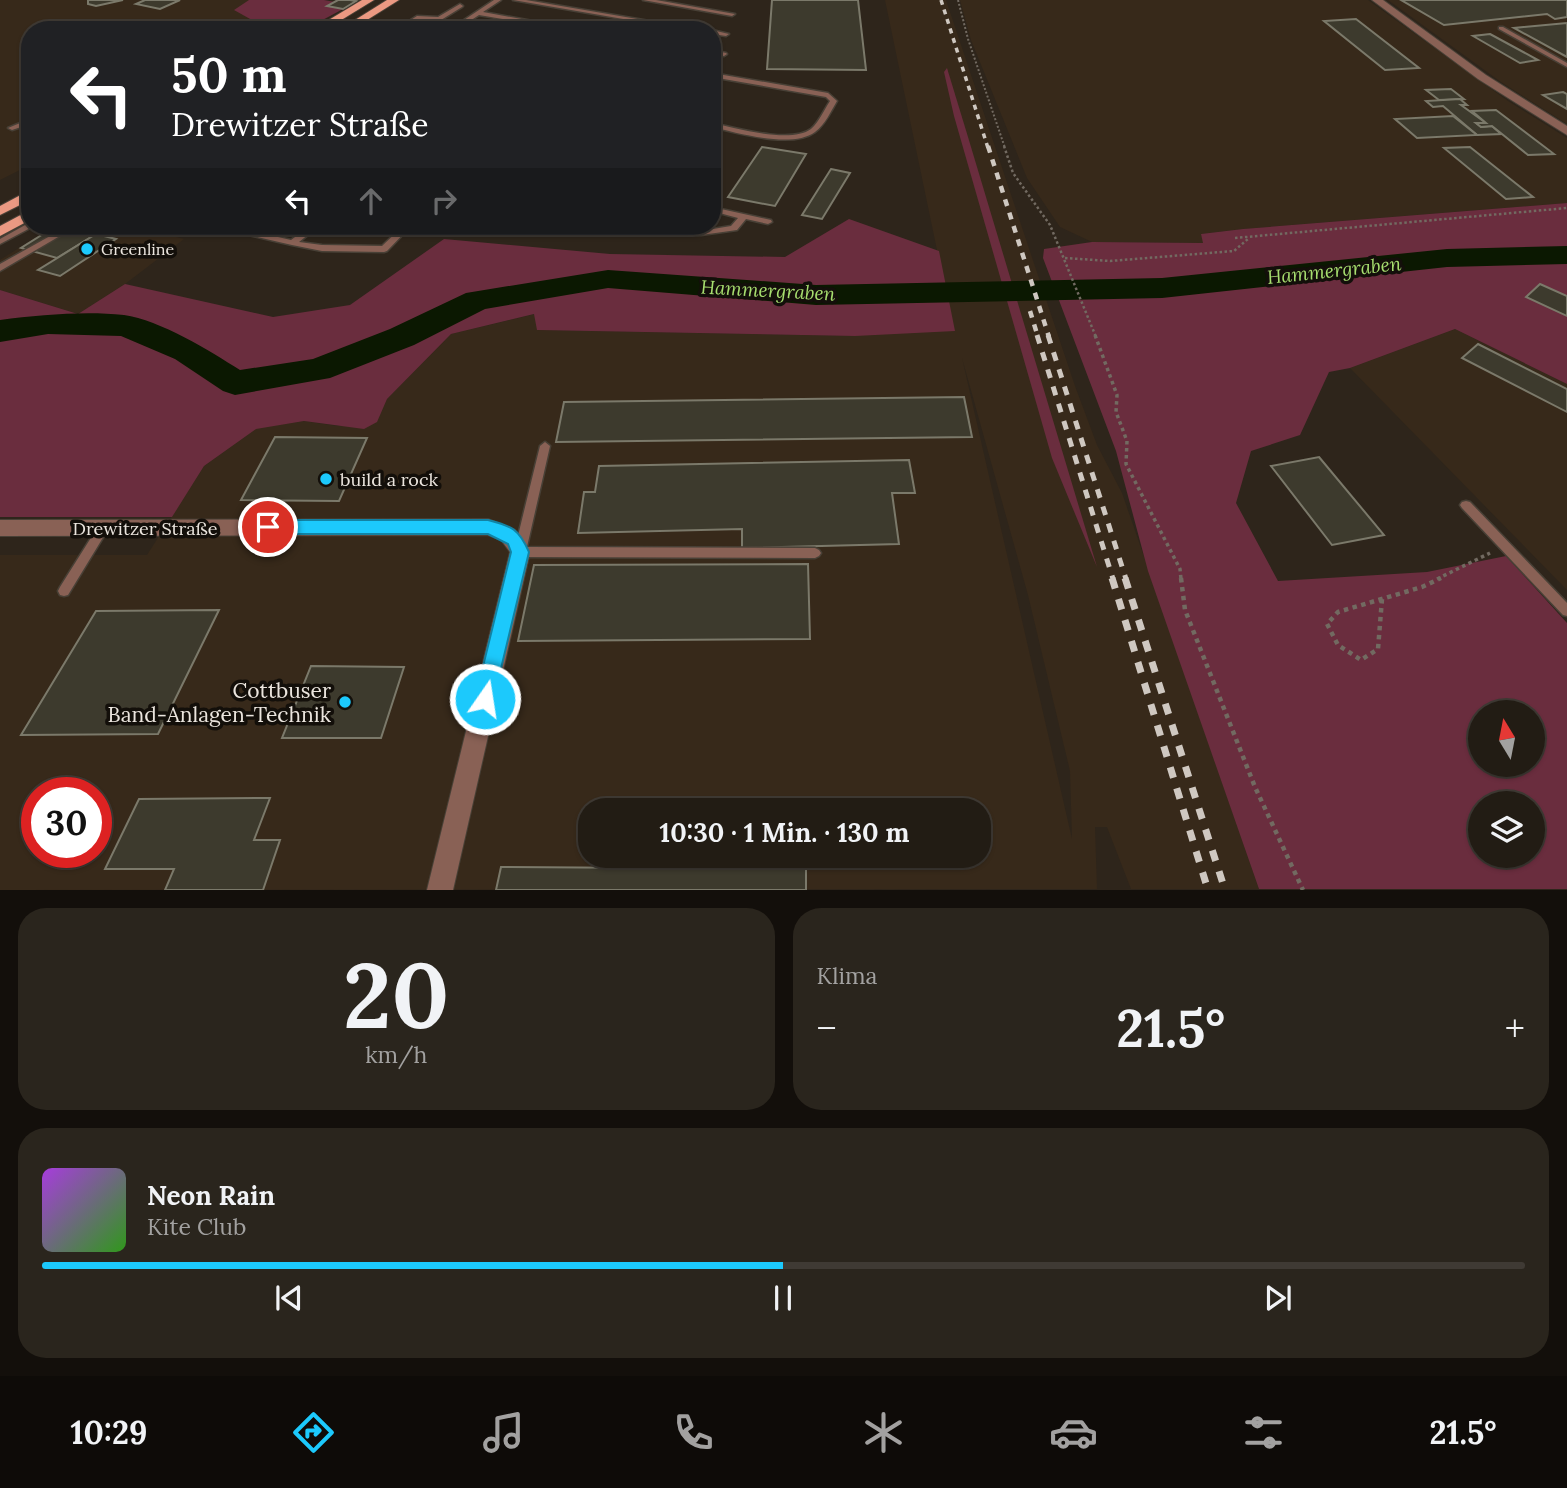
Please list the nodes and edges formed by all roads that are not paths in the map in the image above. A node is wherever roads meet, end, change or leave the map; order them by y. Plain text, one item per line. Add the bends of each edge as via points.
1 (369, 0) edge
2 (394, 0) edge
3 (498, 0) edge
4 (516, 0) edge
5 (646, 0) edge
6 (1377, 0) edge
7 (460, 6) dead end
8 (478, 13) junction
9 (732, 15) dead end
10 (333, 21) edge
11 (359, 21) edge
12 (413, 21) edge
13 (466, 21) edge
14 (526, 21) edge
15 (644, 21) edge
16 (1501, 28) dead end
17 (721, 33) edge
18 (726, 34) dead end
19 (721, 54) edge
20 (724, 54) dead end
21 (1566, 65) edge
22 (721, 77) edge
23 (21, 124) edge
24 (721, 127) edge
25 (12, 128) dead end
26 (1567, 131) edge
27 (21, 199) edge
28 (0, 211) edge
29 (721, 211) edge
30 (744, 216) junction
31 (21, 219) edge
32 (768, 222) dead end
33 (721, 230) edge
34 (21, 231) edge
35 (0, 232) edge
36 (57, 235) edge
37 (257, 235) edge
38 (303, 235) edge
39 (398, 235) edge
40 (0, 242) edge
41 (292, 243) junction
42 (0, 268) edge
43 (545, 446) dead end
44 (1466, 505) dead end
45 (0, 528) edge
46 (103, 528) junction
47 (520, 552) junction
48 (814, 553) dead end
49 (64, 591) dead end
50 (1567, 611) edge
51 (439, 890) edge

1 - 10 main road
2 - 11 main road
3 - 8 lane
4 - 15 lane
5 - 9 lane
6 - 26 street
7 - 12 lane via 439,19 419,17
8 - 13 lane
8 - 14 lane
16 - 21 lane
17 - 18 lane
19 - 20 lane
22 - 24 lane via 828,95 834,101 813,131 800,135
23 - 25 lane
27 - 28 main road
29 - 30 lane
30 - 32 lane
30 - 33 lane via 734,228
31 - 35 main road
34 - 40 lane
36 - 42 lane
37 - 41 lane
38 - 41 lane
39 - 41 lane via 384,249
43 - 47 lane
44 - 50 lane
45 - 46 street, Drewitzer Straße
46 - 47 street, Drewitzer Straße via 488,527 514,539
46 - 49 lane
47 - 48 lane
47 - 51 street

